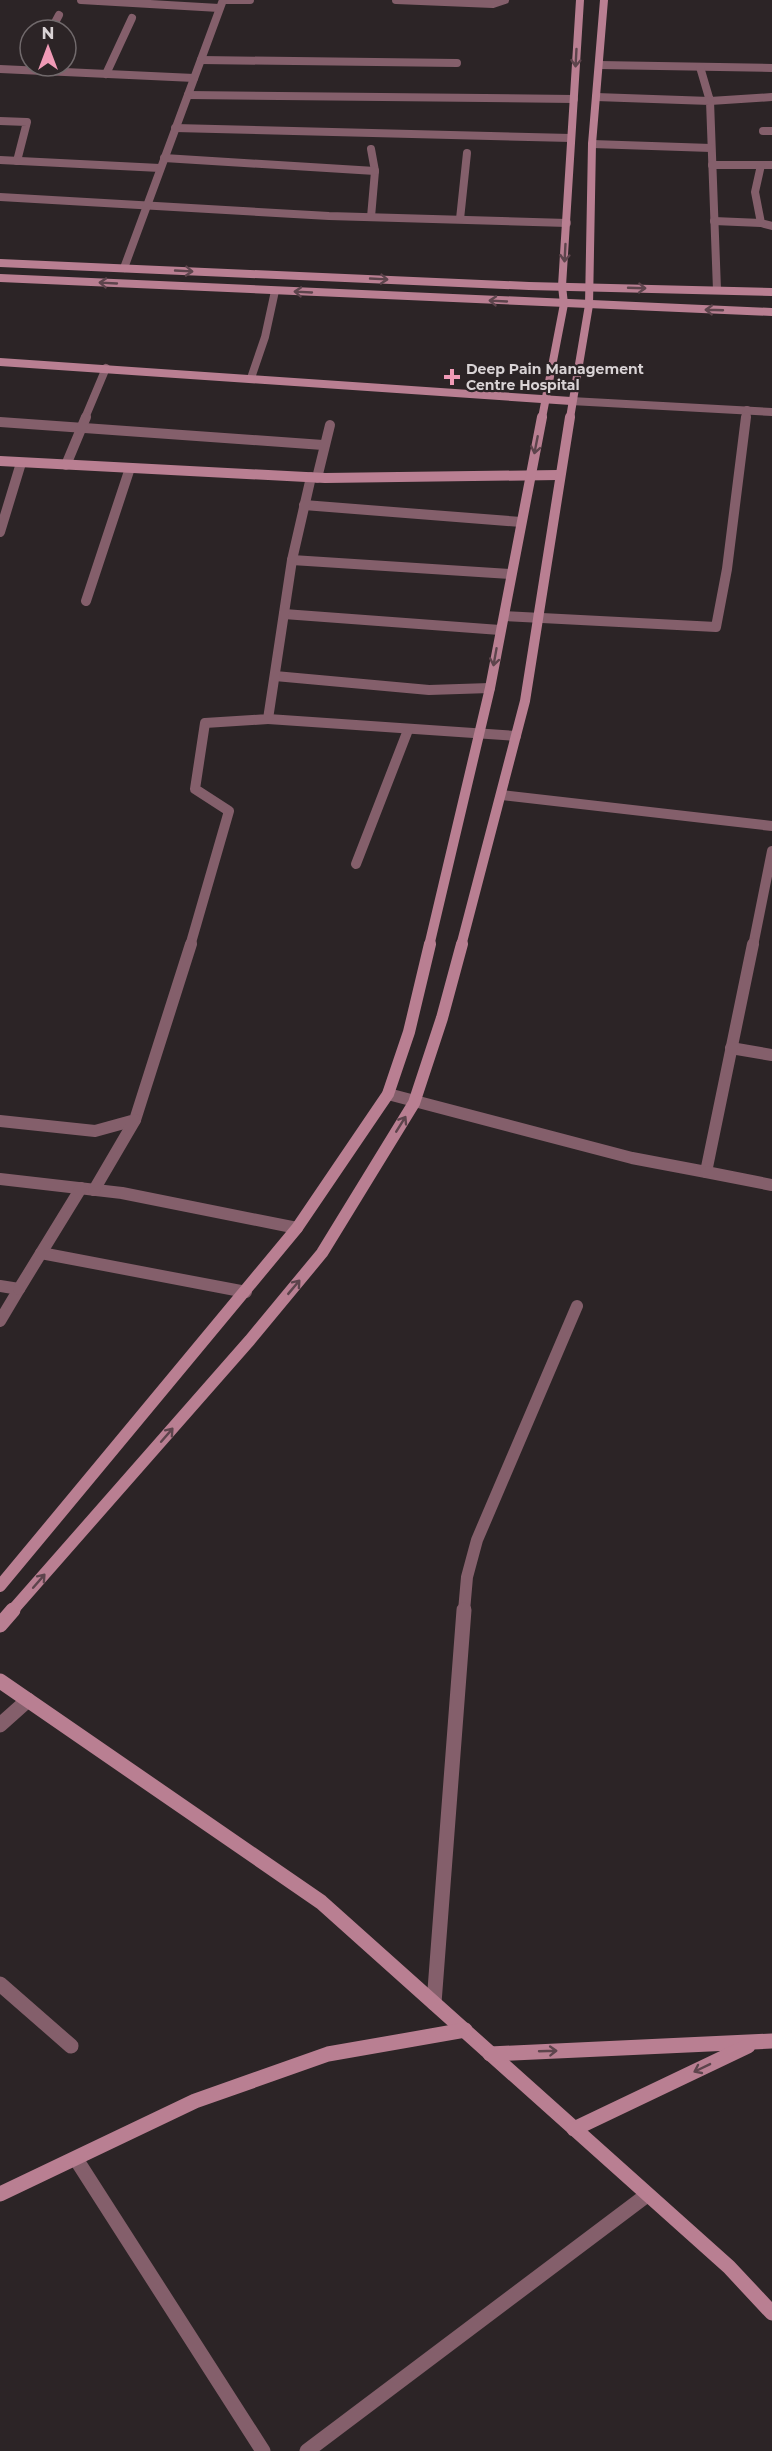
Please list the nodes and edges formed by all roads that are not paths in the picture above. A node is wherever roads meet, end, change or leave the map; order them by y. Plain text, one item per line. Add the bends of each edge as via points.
1 (81, 0) edge
2 (250, 0) edge
3 (396, 0) edge
4 (505, 0) edge
5 (580, 0) edge
6 (604, 0) edge
7 (222, 3) edge
8 (59, 15) dead end
9 (57, 18) edge
10 (132, 18) dead end
11 (201, 60) junction
12 (457, 63) dead end
13 (599, 65) junction
14 (700, 67) junction
15 (18, 68) edge
16 (772, 68) edge
17 (0, 69) edge
18 (78, 72) edge
19 (106, 74) junction
20 (194, 78) junction
21 (188, 95) junction
22 (596, 97) junction
23 (772, 97) edge
24 (574, 99) junction
25 (710, 101) junction
26 (0, 121) edge
27 (175, 129) junction
28 (571, 138) junction
29 (592, 144) junction
30 (711, 148) junction
31 (371, 149) dead end
32 (467, 153) dead end
33 (164, 158) junction
34 (0, 160) edge
35 (17, 161) junction
36 (712, 165) junction
37 (760, 165) junction
38 (772, 165) edge
39 (160, 168) junction
40 (375, 171) junction
41 (0, 197) edge
42 (146, 206) junction
43 (371, 217) junction
44 (460, 219) junction
45 (714, 221) junction
46 (567, 223) junction
47 (761, 223) junction
48 (772, 226) edge
49 (0, 263) edge
50 (124, 268) junction
51 (0, 278) edge
52 (562, 286) junction
53 (588, 286) junction
54 (717, 290) junction
55 (275, 291) junction
56 (772, 292) edge
57 (564, 304) junction
58 (589, 305) junction
59 (772, 312) edge
60 (0, 362) edge
61 (106, 368) junction
62 (251, 378) junction
63 (545, 400) junction
64 (571, 401) junction
65 (747, 410) junction
66 (772, 412) edge
67 (0, 422) edge
68 (330, 425) dead end
69 (82, 426) junction
70 (323, 444) junction
71 (0, 461) edge
72 (21, 463) junction
73 (66, 465) junction
74 (130, 468) junction
75 (531, 474) junction
76 (558, 475) junction
77 (314, 477) junction
78 (304, 505) junction
79 (522, 522) junction
80 (0, 532) edge
81 (292, 560) junction
82 (510, 574) junction
83 (86, 601) dead end
84 (284, 614) junction
85 (505, 616) junction
86 (540, 619) junction
87 (500, 630) junction
88 (274, 676) junction
89 (490, 688) junction
90 (268, 719) junction
91 (408, 730) junction
92 (479, 734) junction
93 (516, 736) junction
94 (502, 795) junction
95 (772, 826) edge
96 (772, 851) edge
97 (356, 864) dead end
98 (731, 1048) junction
99 (772, 1055) edge
100 (388, 1094) junction
101 (414, 1103) junction
102 (135, 1120) junction
103 (0, 1121) edge
104 (706, 1172) junction
105 (0, 1179) edge
106 (772, 1185) edge
107 (81, 1188) junction
108 (94, 1190) junction
109 (297, 1228) junction
110 (41, 1253) junction
111 (0, 1286) edge
112 (19, 1289) junction
113 (246, 1292) junction
114 (577, 1306) dead end
115 (0, 1321) edge
116 (0, 1586) edge
117 (0, 1625) edge
118 (0, 1681) edge
119 (28, 1700) junction
120 (0, 1725) edge
121 (0, 1984) edge
122 (434, 2003) junction
123 (465, 2030) junction
124 (772, 2041) edge
125 (754, 2043) junction
126 (70, 2046) dead end
127 (490, 2054) junction
128 (574, 2129) junction
129 (76, 2159) junction
130 (0, 2194) edge
131 (647, 2195) junction
132 (772, 2313) edge
133 (263, 2451) edge
134 (307, 2451) edge

1 - 7 street
2 - 7 street
3 - 4 street via 493,4
5 -> 24 street
6 - 13 street
7 - 11 street
8 - 9 street
10 - 19 street
11 - 12 street
11 - 20 street
13 - 14 street
13 - 22 street
14 - 16 street
14 - 25 street
15 - 17 street
18 - 19 street
19 - 20 street
20 - 21 street
21 - 24 street
21 - 27 street
22 - 25 street
22 - 29 street
23 - 25 street
24 - 28 street
25 - 30 street
26 - 35 street via 27,122
27 - 28 street
27 - 33 street
28 - 46 street
29 - 30 street
29 - 53 street
30 - 36 street
31 - 40 street
32 - 44 street
33 - 39 street
33 - 40 street
34 - 35 street
35 - 39 street
36 - 37 street
36 - 45 street
37 - 38 street
37 - 47 street via 755,192
39 - 42 street
40 - 43 street
41 - 42 street
42 - 43 street
42 - 50 street
43 - 44 street
44 - 46 street
45 - 47 street
45 - 54 street
46 -> 52 street
47 - 48 street
49 - 50 street
50 -> 52 street
55 -> 51 street
52 - 53 street
52 - 57 street
53 -> 54 street
53 - 58 street
54 - 56 street
57 -> 55 street
55 - 62 street via 266,337
57 - 58 street
57 - 63 street
59 -> 58 street
58 - 64 street
60 - 61 street
61 - 62 street
61 - 69 street
62 - 63 street
63 - 64 street
63 -> 75 street
64 - 65 street
64 - 76 street
65 - 66 street
65 - 86 street via 716,627
67 - 69 street
68 - 70 street
69 - 70 street
69 - 73 street
70 - 77 street
71 - 72 street
72 - 73 street
72 - 80 street
73 - 74 street
74 - 77 street
74 - 83 street
75 - 76 street
75 - 77 street
75 - 79 street
76 - 86 street
77 - 78 street
78 - 79 street
78 - 81 street
79 - 82 street
81 - 82 street
81 - 84 street
82 - 85 street
84 - 87 street
84 - 88 street
85 - 86 street
85 - 87 street
86 - 93 street
87 -> 89 street
88 - 89 street via 429,690
88 - 90 street
89 - 92 street
90 - 91 street
90 - 102 street via 205,723 195,789 229,811
91 - 92 street
91 - 97 street
92 - 93 street
92 - 100 street via 409,1032
93 - 94 street
94 - 95 street
94 - 101 street via 442,1018
96 - 98 street
98 - 99 street
98 - 104 street
100 - 101 street
100 - 109 street
101 - 104 street via 632,1158
117 -> 101 street via 322,1253
102 - 103 street via 95,1131
102 - 108 street
104 - 106 street
105 - 107 street
107 - 108 street
107 - 110 street
108 - 109 street
109 - 113 street
110 - 112 street
110 - 113 street
111 - 112 street
112 - 115 street
113 - 116 street
114 - 122 street via 477,1540 467,1577
118 - 119 street
119 - 120 street
119 - 122 street via 321,1902
121 - 126 street
122 - 123 street
123 - 127 street
123 - 129 street via 328,2054 195,2102
124 - 125 street
127 -> 125 street
125 -> 128 street
127 - 128 street
128 - 131 street
129 - 130 street
129 - 133 street
131 - 132 street via 729,2267
131 - 134 street

